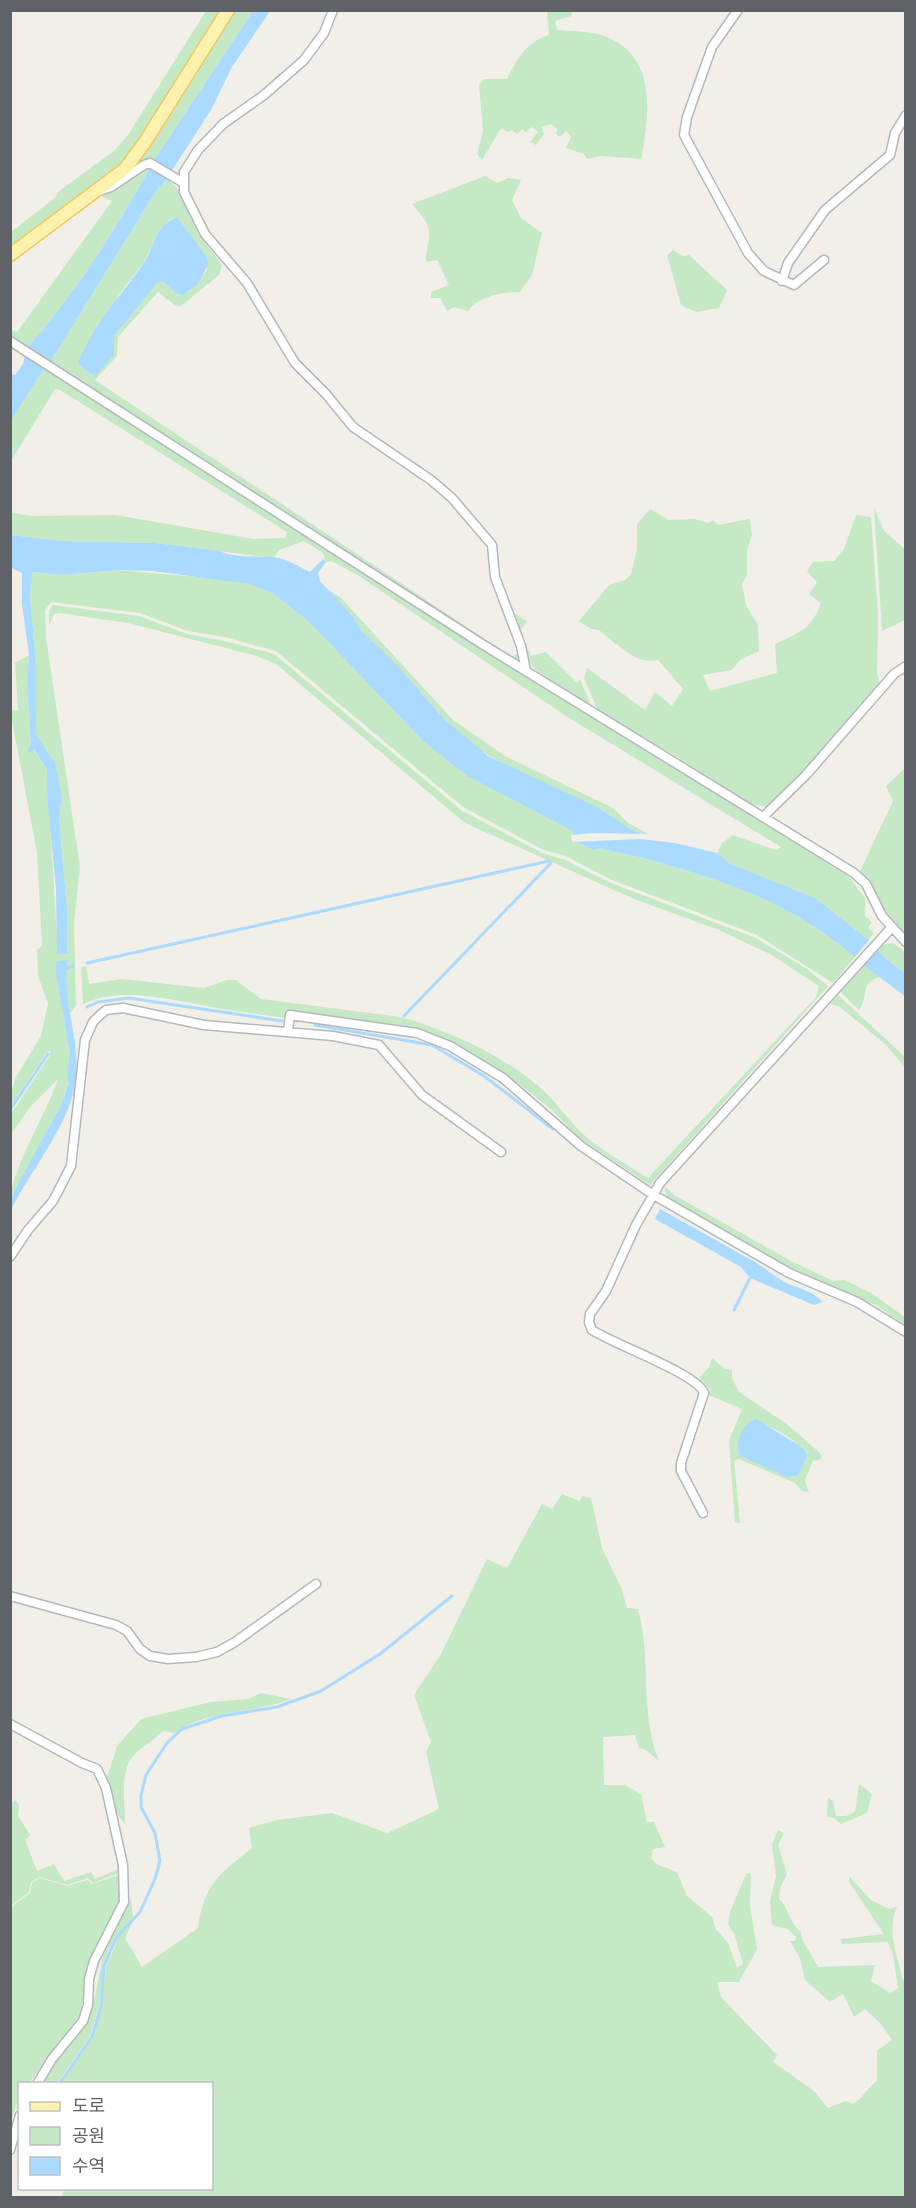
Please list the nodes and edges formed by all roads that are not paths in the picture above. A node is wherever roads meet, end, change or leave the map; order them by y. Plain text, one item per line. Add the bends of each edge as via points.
1 (228, 10) edge
2 (333, 10) edge
3 (738, 10) edge
4 (906, 115) edge
5 (182, 182) junction
6 (95, 192) junction
7 (10, 255) edge
8 (824, 260) dead end
9 (782, 281) junction
10 (10, 341) edge
11 (906, 666) edge
12 (526, 671) junction
13 (763, 817) junction
14 (891, 927) junction
15 (906, 942) edge
16 (288, 1031) junction
17 (501, 1152) dead end
18 (652, 1194) junction
19 (10, 1257) edge
20 (906, 1332) edge
21 (703, 1513) dead end
22 (316, 1584) dead end
23 (10, 1596) edge
24 (10, 1724) edge
25 (38, 2082) edge
26 (18, 2122) edge
27 (10, 2150) edge

1 - 6 main road via 145,142 125,169
2 - 5 street via 324,33 304,60 210,137 187,164
3 - 9 street via 712,47 684,135 748,253 764,271
4 - 9 street via 890,155 825,210 788,263
5 - 6 street via 150,163 111,187
5 - 12 street via 188,204 205,234 248,283 295,363 352,427 431,480 464,509 492,545 495,577 521,645
6 - 7 main road
8 - 9 street via 794,285
10 - 12 street
11 - 13 street via 894,674 806,775
12 - 13 street
13 - 14 street via 854,873 866,884
14 - 15 street
14 - 18 street
16 - 17 street via 379,1045 422,1095
16 - 18 street via 290,1015 417,1033 450,1046 503,1078 581,1146
16 - 19 street via 204,1025 123,1008 106,1010 89,1030 83,1049 71,1166 53,1201
18 - 20 street via 789,1273 857,1302
18 - 21 street via 589,1322 600,1336 688,1377 703,1389 681,1463 681,1471
22 - 23 street via 217,1652 168,1659 150,1656 116,1624
24 - 25 street via 97,1769 106,1788 126,1889 124,1902 94,1961 83,2021
26 - 27 street

